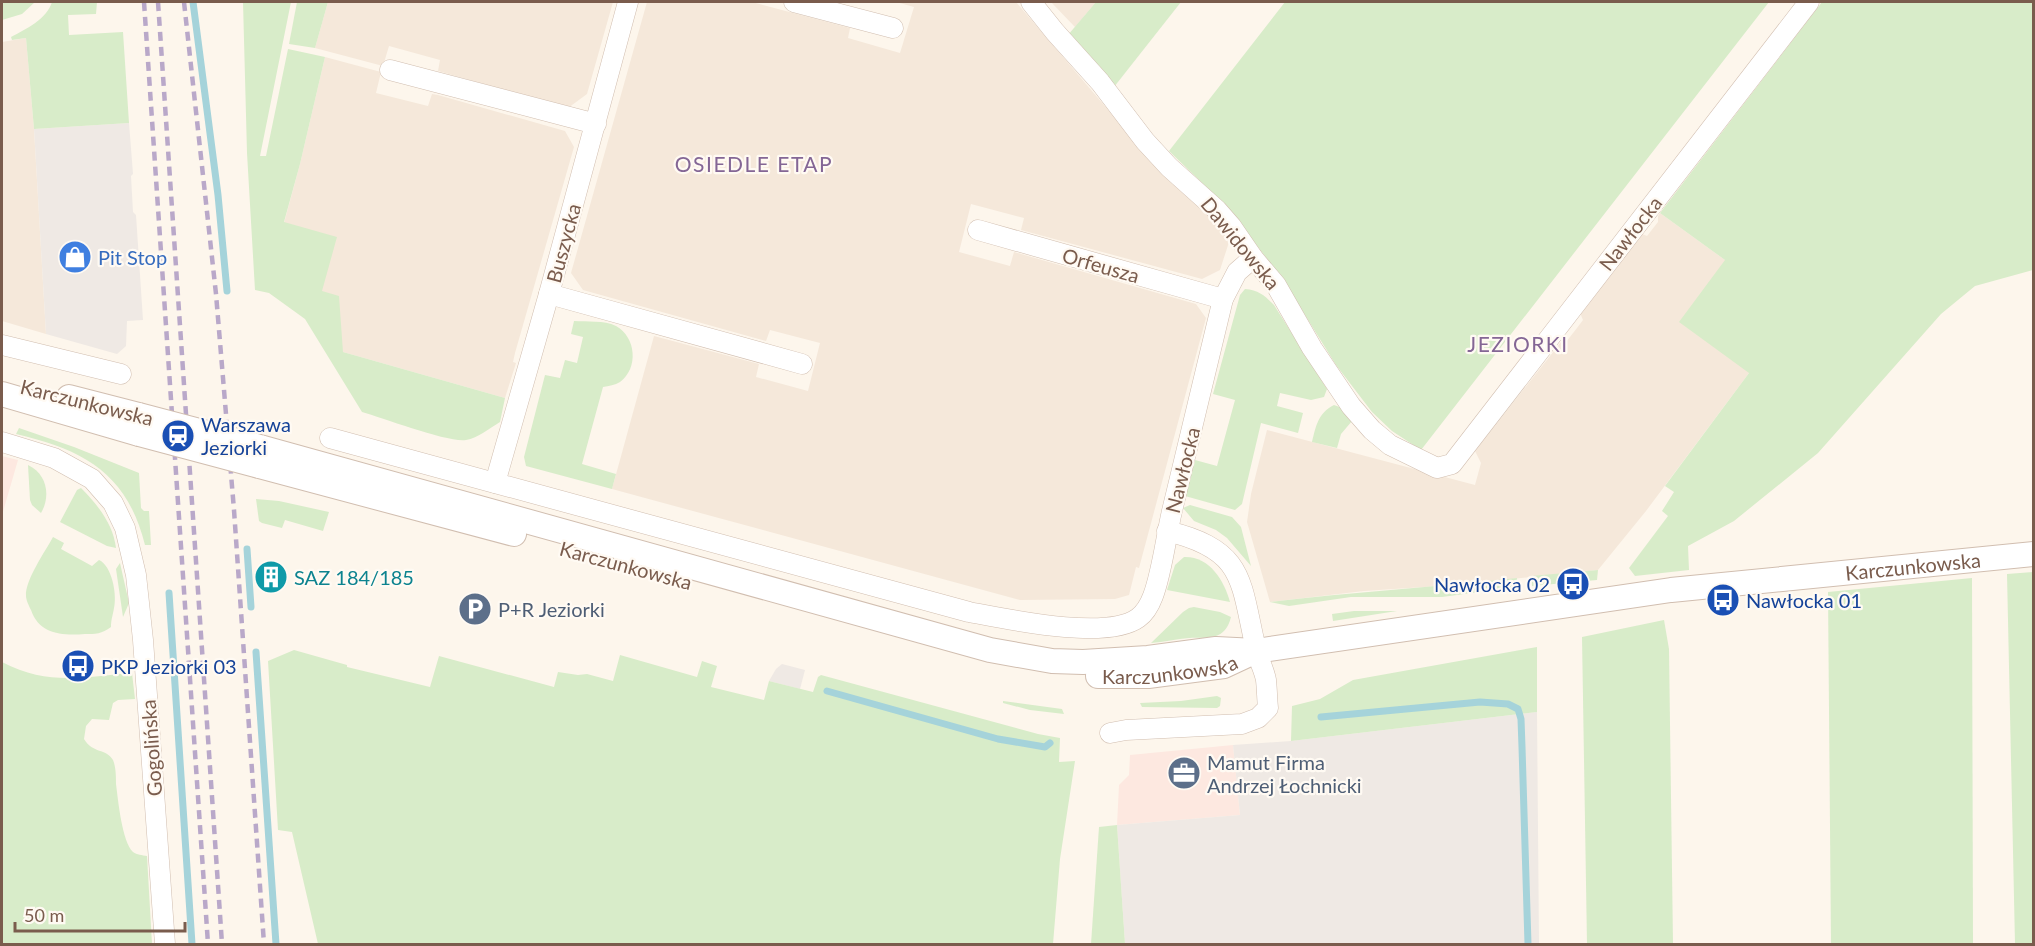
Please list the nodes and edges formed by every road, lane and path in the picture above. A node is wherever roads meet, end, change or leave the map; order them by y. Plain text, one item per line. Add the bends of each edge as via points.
1 (628, 2) edge
2 (794, 2) edge
3 (1031, 2) edge
4 (1809, 2) edge
5 (893, 28) dead end
6 (390, 70) dead end
7 (596, 124) junction
8 (978, 230) dead end
9 (1253, 258) junction
10 (549, 294) junction
11 (1223, 299) junction
12 (2, 345) edge
13 (802, 364) dead end
14 (121, 374) dead end
15 (2, 379) edge
16 (2, 394) edge
17 (139, 424) junction
18 (330, 438) dead end
19 (2, 442) edge
20 (1452, 464) joint
21 (495, 483) junction
22 (1167, 531) junction
23 (2034, 554) edge
24 (1256, 651) junction
25 (1110, 733) dead end
26 (165, 945) edge

1 - 7 street, Buszycka
2 - 5 street
3 - 9 street, Dawidowska via 1145,141 1231,225
4 - 20 street, Nawłocka
6 - 7 street
7 - 10 street, Buszycka
8 - 11 street, Orfeusza
9 - 11 street, Nawłocka via 1237,272
9 - 20 street, Dawidowska via 1276,285 1351,406 1372,430 1390,445 1428,465 1444,468
10 - 13 street
10 - 21 street, Buszycka
11 - 22 street, Nawłocka
12 - 14 street, Karczunkowska
15 - 17 street, Karczunkowska
16 - 17 street, Karczunkowska
17 - 24 street, Karczunkowska, bridge via 1010,655 1083,662 1216,649
18 - 21 street
19 - 26 street, Gogolińska via 77,469 104,491 122,518 132,554 143,640
21 - 22 street via 969,612 1037,625 1104,628 1140,617 1154,595
22 - 24 street, Nawłocka via 1200,540 1227,561 1243,586
23 - 24 street, Karczunkowska via 1671,590
24 - 25 street, Nawłocka via 1266,678 1268,708 1258,718 1242,724

